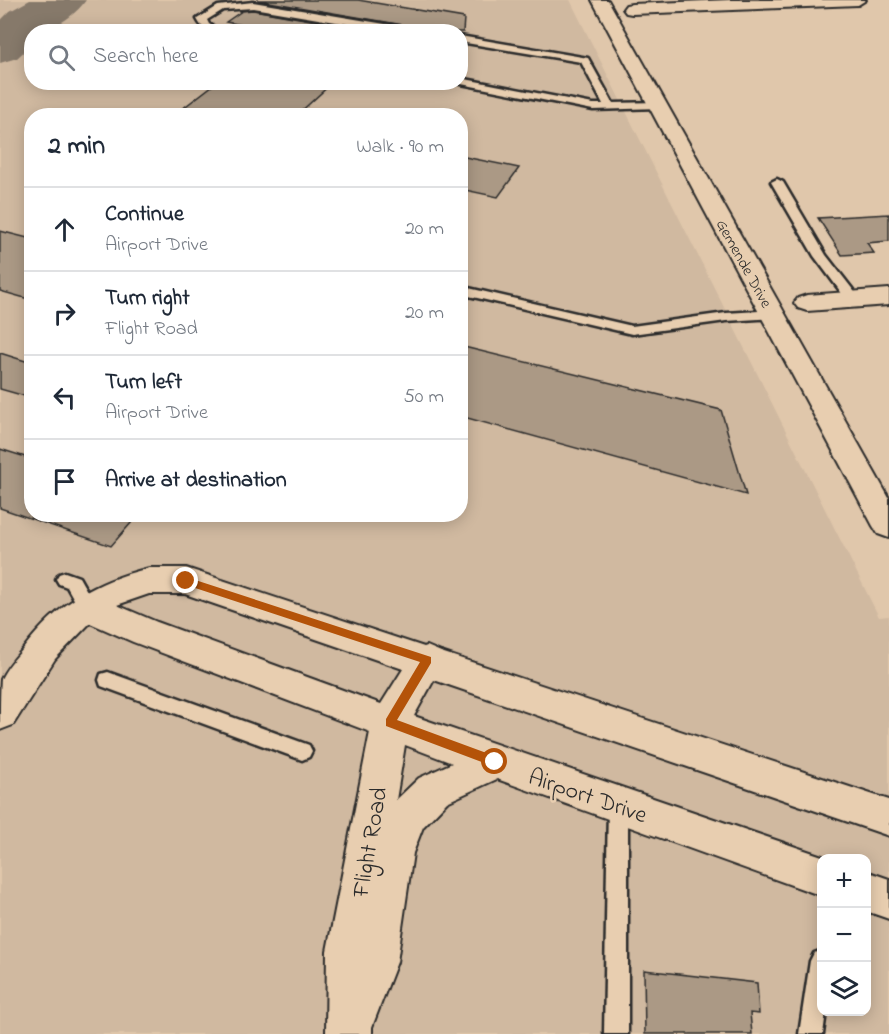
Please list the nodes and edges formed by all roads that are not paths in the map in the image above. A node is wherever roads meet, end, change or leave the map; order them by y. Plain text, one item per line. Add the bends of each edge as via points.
1 (600, 0) edge
2 (858, 0) edge
3 (632, 9) dead end
4 (204, 24) edge
5 (367, 24) edge
6 (468, 40) edge
7 (468, 83) edge
8 (658, 105) junction
9 (610, 107) junction
10 (777, 182) dead end
11 (468, 292) edge
12 (889, 297) edge
13 (854, 300) junction
14 (807, 303) dead end
15 (773, 314) junction
16 (889, 526) edge
17 (76, 593) junction
18 (427, 660) junction
19 (108, 680) dead end
20 (0, 714) edge
21 (390, 723) junction
22 (302, 751) dead end
23 (495, 762) junction
24 (618, 806) junction
25 (889, 818) edge
26 (817, 874) edge
27 (871, 892) edge
28 (889, 899) edge
29 (822, 962) edge
30 (349, 1031) edge
31 (616, 1034) edge
32 (811, 1034) edge

1 - 8 street, Gemende Drive
2 - 3 street
4 - 5 lane via 202,19 221,8 253,5
6 - 9 lane via 585,60
7 - 9 lane
8 - 9 lane
8 - 15 street, Gemende Drive
10 - 13 lane via 820,256
11 - 15 lane via 632,330
12 - 13 street
13 - 14 street
15 - 16 street, Gemende Drive
17 - 18 street via 123,588 151,580 186,581
17 - 20 street via 68,621 19,678
17 - 21 street, Airport Drive via 145,632
18 - 21 street, Flight Road
18 - 25 street
19 - 22 lane
21 - 23 street, Airport Drive
21 - 30 street, Flight Road via 349,951
23 - 24 street, Airport Drive
23 - 30 street via 434,790 408,815 392,852 375,962
24 - 26 street, Airport Drive
24 - 31 lane
27 - 28 street
29 - 32 lane

